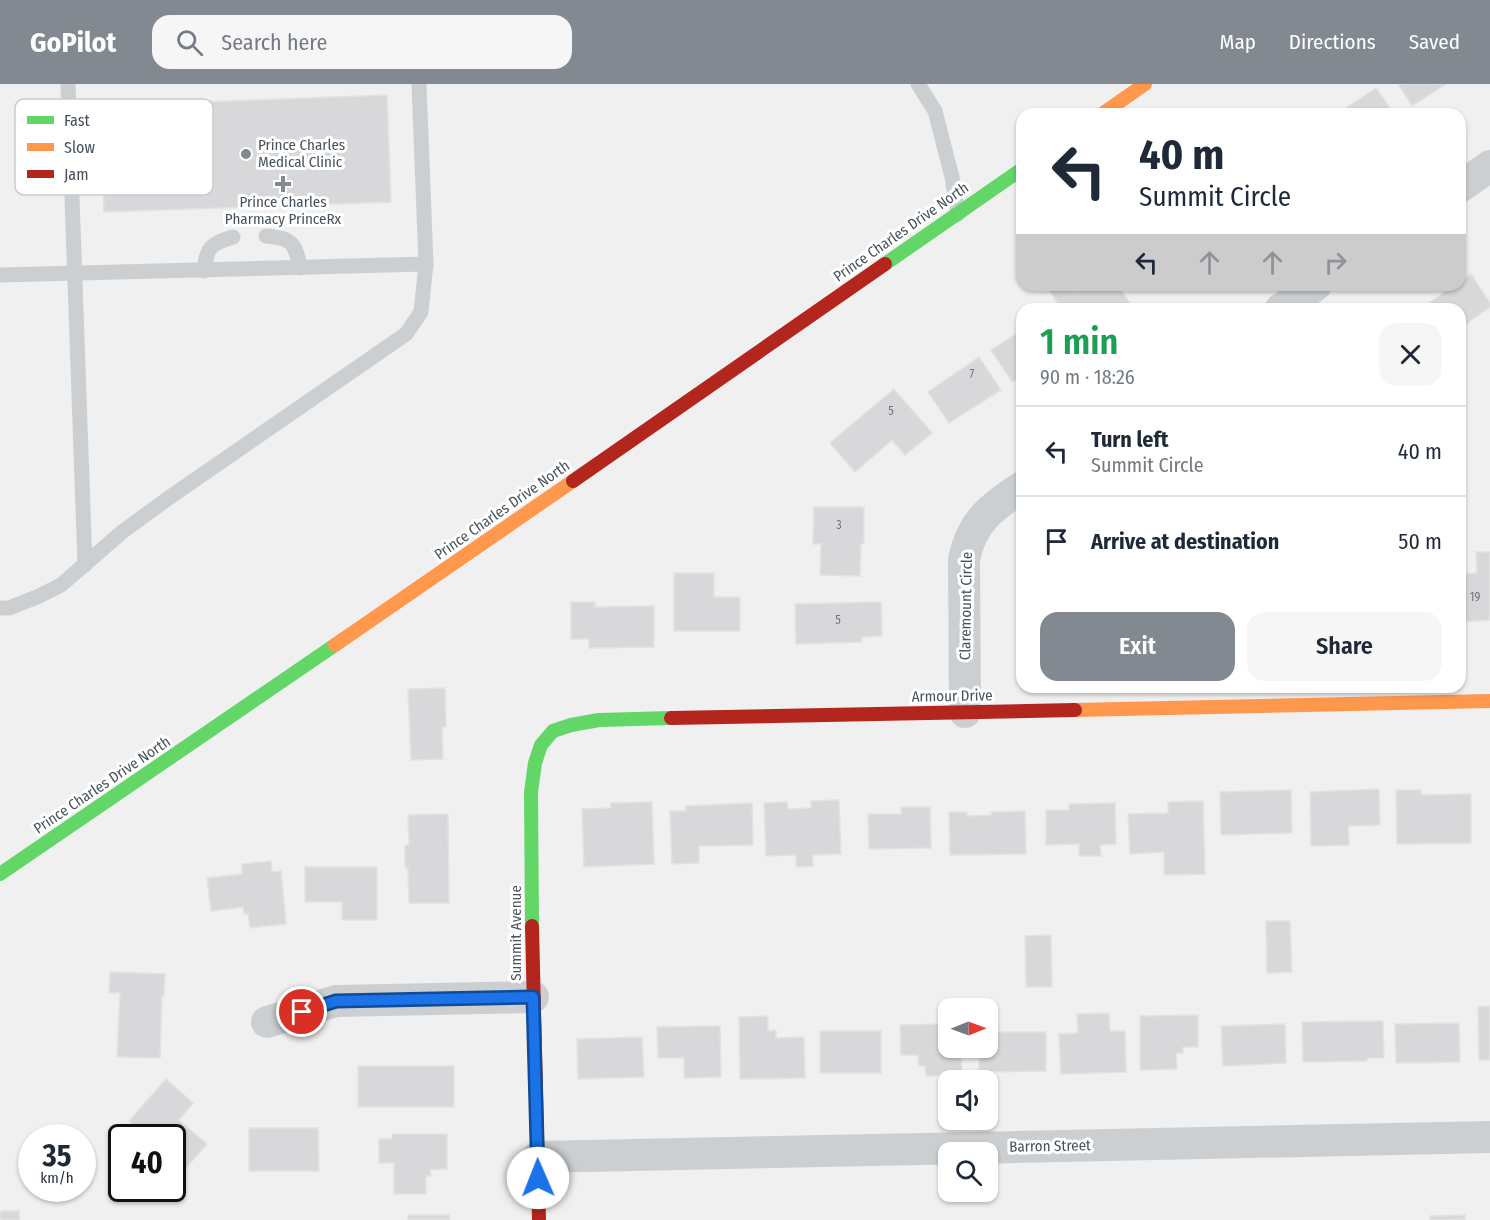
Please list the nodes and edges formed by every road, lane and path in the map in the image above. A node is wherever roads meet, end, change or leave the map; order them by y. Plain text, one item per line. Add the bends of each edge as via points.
1 (68, 84) edge
2 (419, 84) edge
3 (918, 84) edge
4 (1146, 84) edge
5 (69, 99) edge
6 (1111, 108) edge
7 (1490, 166) edge
8 (1016, 173) edge
9 (1466, 183) edge
10 (73, 195) edge
11 (958, 214) junction
12 (266, 236) dead end
13 (233, 237) dead end
14 (426, 264) junction
15 (300, 268) junction
16 (204, 271) junction
17 (76, 274) junction
18 (0, 275) edge
19 (1307, 291) edge
20 (1290, 303) edge
21 (1016, 491) edge
22 (85, 565) junction
23 (0, 608) edge
24 (1490, 701) edge
25 (965, 712) junction
26 (559, 728) joint
27 (0, 874) edge
28 (533, 997) junction
29 (267, 1022) dead end
30 (1490, 1137) edge
31 (538, 1157) junction
32 (539, 1220) edge

1 - 5 lane
2 - 14 lane
3 - 11 lane via 935,111
4 - 6 street
7 - 9 street
8 - 11 street, Prince Charles Drive North
10 - 17 lane
11 - 27 street, Prince Charles Drive North
12 - 15 lane via 291,242
13 - 16 lane via 215,242 207,251
14 - 15 lane
14 - 22 lane via 422,312 406,334 170,497
15 - 16 lane
16 - 17 lane
17 - 18 lane
17 - 22 lane
19 - 20 street
21 - 25 street, Claremount Circle via 995,505 969,538 964,559
22 - 23 lane via 61,585 9,608
24 - 25 street, Armour Drive
25 - 26 street, Armour Drive via 599,720
26 - 28 street, Summit Avenue via 546,737 533,770
28 - 29 street via 336,1001
28 - 31 street, Summit Avenue
30 - 31 street, Barron Street
31 - 32 street, Summit Avenue

